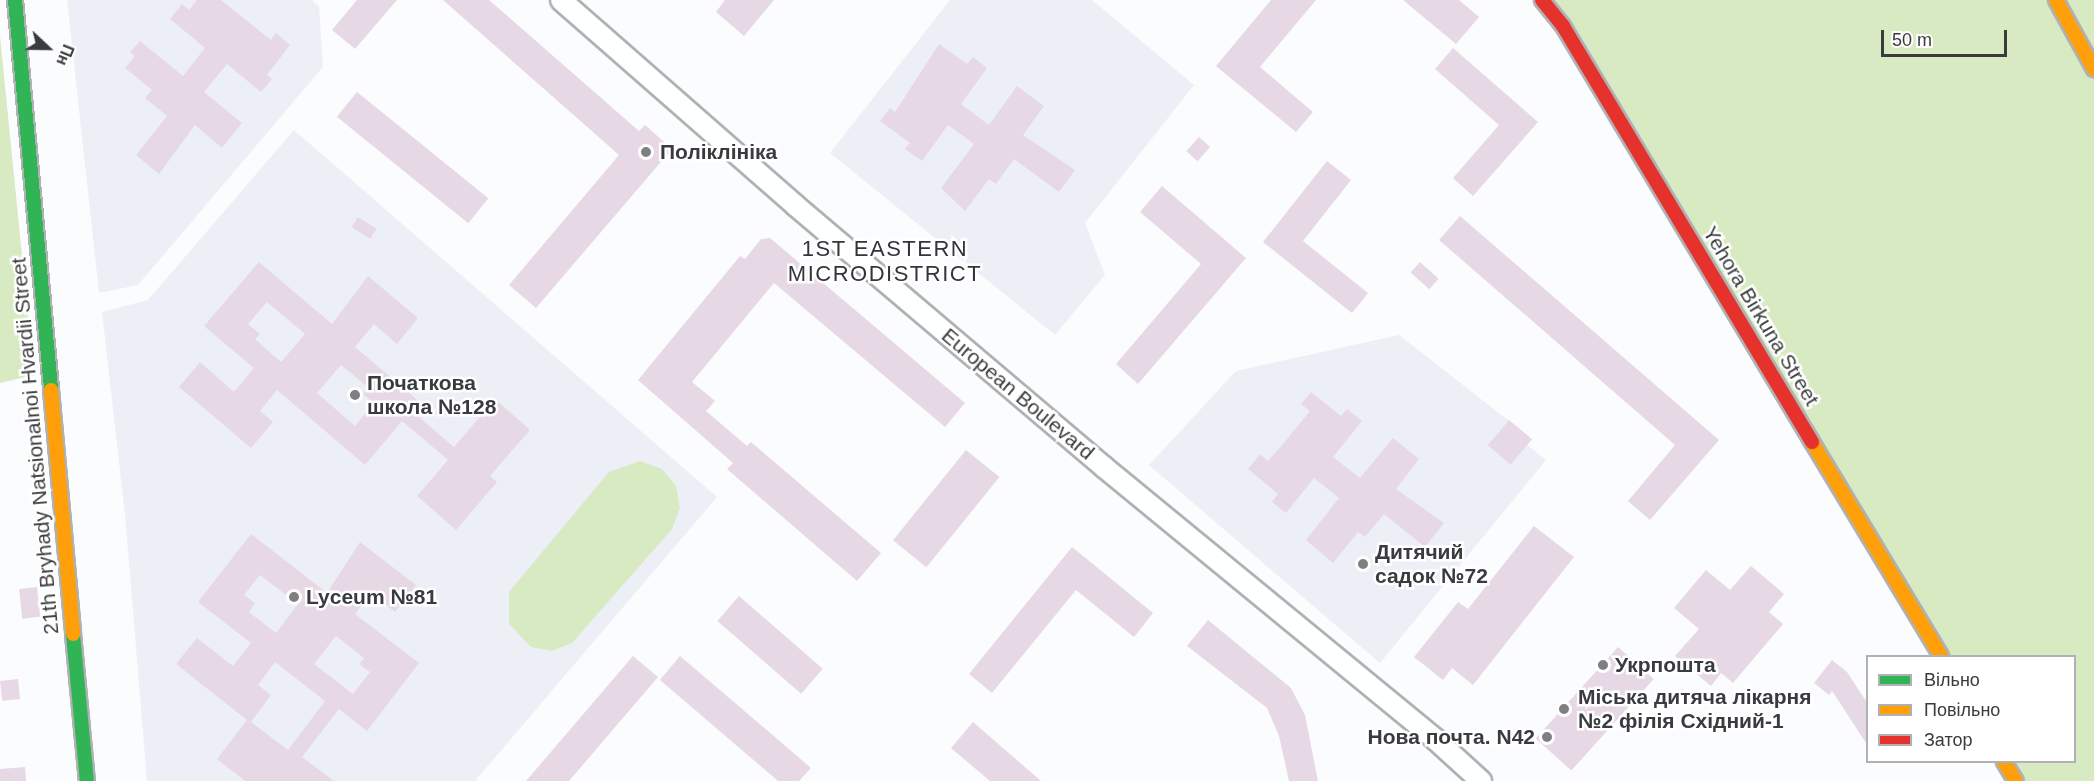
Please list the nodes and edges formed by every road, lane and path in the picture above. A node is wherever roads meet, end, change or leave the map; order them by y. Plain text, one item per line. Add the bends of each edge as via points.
1 (15, 0) edge
2 (561, 0) edge
3 (1542, 0) edge
4 (2056, 0) edge
5 (2094, 69) edge
6 (1940, 655) edge
7 (2005, 763) edge
8 (87, 781) edge
9 (1481, 781) edge
10 (2016, 781) edge

1 - 8 street, 21th Bryhady Natsionalnoi Hvardii Street
2 - 9 street, European Boulevard via 795,205
3 - 6 street, Yehora Birkuna Street via 1563,26
4 - 5 street
7 - 10 street

